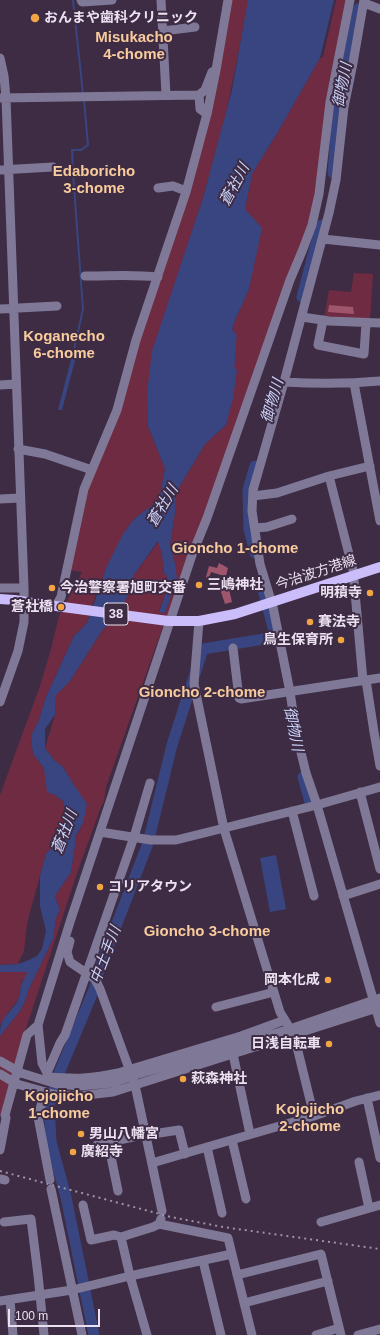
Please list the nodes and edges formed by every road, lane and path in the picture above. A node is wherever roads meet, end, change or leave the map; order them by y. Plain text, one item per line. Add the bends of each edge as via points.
1 (81, 0) edge
2 (112, 0) edge
3 (161, 0) edge
4 (228, 0) edge
5 (350, 0) edge
6 (364, 1) edge
7 (380, 9) edge
8 (195, 27) dead end
9 (163, 31) junction
10 (0, 58) edge
11 (216, 70) junction
12 (166, 95) junction
13 (199, 95) junction
14 (3, 98) edge
15 (207, 114) junction
16 (53, 167) dead end
17 (4, 170) edge
18 (158, 188) dead end
19 (186, 191) junction
20 (322, 239) junction
21 (380, 245) edge
22 (85, 276) dead end
23 (158, 277) junction
24 (57, 306) dead end
25 (13, 308) junction
26 (0, 309) edge
27 (302, 316) junction
28 (323, 320) junction
29 (366, 323) junction
30 (380, 323) edge
31 (380, 381) edge
32 (284, 382) junction
33 (354, 383) junction
34 (16, 384) junction
35 (0, 385) edge
36 (18, 449) junction
37 (370, 466) junction
38 (92, 470) junction
39 (329, 476) junction
40 (253, 496) junction
41 (20, 498) junction
42 (0, 499) edge
43 (292, 519) dead end
44 (380, 521) edge
45 (255, 528) junction
46 (380, 567) edge
47 (354, 576) junction
48 (0, 588) edge
49 (24, 588) junction
50 (0, 599) edge
51 (271, 602) junction
52 (60, 607) junction
53 (170, 621) junction
54 (199, 621) junction
55 (233, 648) dead end
56 (380, 678) edge
57 (365, 680) junction
58 (290, 692) junction
59 (0, 702) edge
60 (380, 766) edge
61 (150, 783) dead end
62 (380, 787) edge
63 (360, 792) junction
64 (317, 805) junction
65 (292, 811) junction
66 (224, 829) junction
67 (100, 832) junction
68 (134, 837) junction
69 (380, 869) edge
70 (380, 884) edge
71 (314, 896) dead end
72 (343, 896) junction
73 (70, 922) junction
74 (87, 973) junction
75 (274, 992) junction
76 (377, 1004) edge
77 (216, 1007) dead end
78 (285, 1020) junction
79 (380, 1023) edge
80 (38, 1025) junction
81 (292, 1032) junction
82 (233, 1054) junction
83 (0, 1061) edge
84 (0, 1074) edge
85 (48, 1075) junction
86 (132, 1076) junction
87 (380, 1095) edge
88 (43, 1098) dead end
89 (367, 1098) junction
90 (314, 1116) junction
91 (146, 1134) junction
92 (250, 1134) junction
93 (232, 1140) junction
94 (108, 1142) junction
95 (97, 1145) dead end
96 (207, 1147) junction
97 (0, 1150) edge
98 (185, 1154) junction
99 (380, 1158) edge
100 (359, 1162) dead end
101 (152, 1163) junction
102 (118, 1191) dead end
103 (246, 1199) dead end
104 (83, 1205) dead end
105 (380, 1205) edge
106 (369, 1208) junction
107 (222, 1213) dead end
108 (161, 1218) junction
109 (4, 1222) dead end
110 (321, 1222) dead end
111 (121, 1237) junction
112 (232, 1254) junction
113 (203, 1260) junction
114 (237, 1275) junction
115 (130, 1276) junction
116 (328, 1281) junction
117 (72, 1290) junction
118 (40, 1295) junction
119 (10, 1300) junction
120 (0, 1301) edge
121 (244, 1303) junction
122 (380, 1329) edge
123 (340, 1332) edge
124 (14, 1335) edge
125 (44, 1335) edge
126 (82, 1335) edge
127 (147, 1335) edge
128 (221, 1335) edge
129 (252, 1335) edge
130 (316, 1335) edge
131 (358, 1335) edge

1 - 2 street
3 - 9 street
4 - 11 street
5 - 53 street via 330,102 319,194 312,225 290,280
6 - 7 street
6 - 20 street via 344,106 336,180
8 - 9 street
9 - 12 street
10 - 14 street via 4,76
11 - 13 street via 212,72
11 - 15 street
12 - 13 street
12 - 14 street
13 - 15 street via 200,109
14 - 17 street
15 - 19 street
16 - 17 street
17 - 25 street
18 - 19 street via 173,186
19 - 23 street
20 - 21 street
20 - 27 street
22 - 23 street
23 - 38 street via 136,340 117,410
24 - 25 street
25 - 26 street
25 - 34 street
27 - 28 street
27 - 32 street
28 - 29 street
28 - 29 street via 318,345 364,354
29 - 30 street
31 - 33 street
32 - 33 street
32 - 40 street
33 - 37 street
34 - 35 street
34 - 36 street
36 - 38 street via 45,454
36 - 41 street
37 - 39 street
37 - 44 street
38 - 52 street via 84,489
39 - 40 street via 277,493
39 - 47 street
40 - 45 street
41 - 42 street
41 - 49 street
43 - 45 street
45 - 51 street via 260,564
46 - 47 main road, 今治波方港線 / 38
47 - 51 main road, 今治波方港線 / 38
47 - 57 street
48 - 49 street
49 - 59 street via 24,622 18,651
50 - 52 main road, 今治波方港線 / 38, bridge
51 - 54 main road, 今治波方港線 / 38 via 235,614
51 - 58 street
52 - 53 main road, 今治波方港線 / 38
53 - 54 main road, 今治波方港線 / 38
53 - 67 street
54 - 66 street via 194,684
55 - 58 street via 239,698
56 - 57 street
57 - 58 street
57 - 60 street
58 - 64 street via 296,732
61 - 68 street
62 - 63 street
63 - 64 street
63 - 69 street
64 - 65 street
64 - 72 street
65 - 66 street
65 - 71 street
66 - 68 street via 176,840
66 - 75 street
67 - 68 street
67 - 73 street
68 - 74 street
70 - 72 street
72 - 76 street
73 - 74 street via 72,930 67,952 70,962
73 - 80 street
74 - 85 street
74 - 86 street via 95,979 100,989
75 - 77 street
75 - 78 street
76 - 79 street
76 - 81 street
78 - 81 street
78 - 86 street
80 - 85 street via 42,1063
80 - 97 street via 27,1035 5,1116
81 - 82 street
81 - 86 street
81 - 90 street
82 - 86 street
82 - 92 street
83 - 86 street, bridge via 22,1073 57,1084 80,1086 112,1083
84 - 86 street, bridge via 17,1084 53,1094 78,1096 114,1092
85 - 86 street via 82,1079
86 - 91 street
87 - 89 street
88 - 117 street via 38,1117
89 - 90 street
89 - 99 street
90 - 92 street
91 - 94 street
91 - 98 street via 179,1130
91 - 101 street
92 - 93 street
93 - 96 street
93 - 103 street
94 - 95 street
94 - 102 street
96 - 98 street
96 - 107 street
98 - 101 street
100 - 106 street
101 - 108 street
104 - 111 street via 91,1240 114,1235
105 - 106 street
106 - 110 street
108 - 111 street via 153,1227
108 - 112 street via 228,1238
109 - 118 street via 31,1219
111 - 115 street
112 - 113 street
112 - 114 street
113 - 115 street
113 - 128 street
114 - 116 street via 321,1254
114 - 121 street
115 - 117 street
115 - 127 street
116 - 121 street
116 - 123 street
117 - 118 street
117 - 126 street
118 - 119 street
118 - 125 street
119 - 120 street
119 - 124 street
121 - 129 street
122 - 131 street
123 - 130 street

